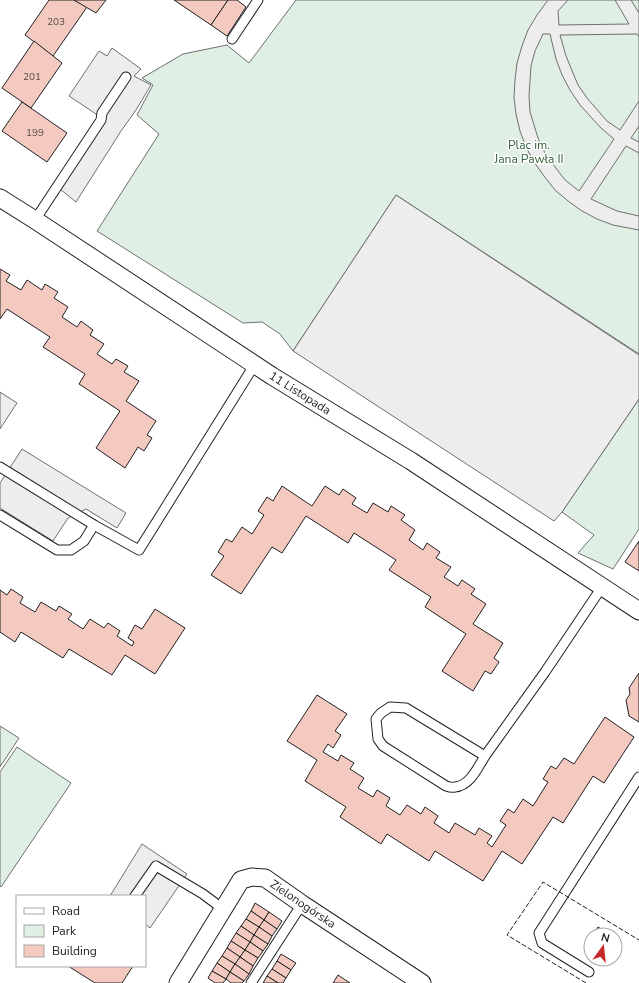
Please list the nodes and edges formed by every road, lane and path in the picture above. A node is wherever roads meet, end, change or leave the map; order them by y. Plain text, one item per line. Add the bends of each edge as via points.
1 (258, 0) edge
2 (232, 39) dead end
3 (126, 77) dead end
4 (0, 198) edge
5 (36, 220) junction
6 (255, 364) junction
7 (0, 467) edge
8 (0, 516) edge
9 (94, 525) junction
10 (602, 587) junction
11 (639, 610) edge
12 (485, 756) junction
13 (639, 777) edge
14 (136, 895) edge
15 (302, 904) junction
16 (223, 909) junction
17 (589, 972) dead end
18 (178, 983) edge
19 (251, 983) edge
20 (422, 983) edge

1 - 2 lane
3 - 5 lane
4 - 5 street, 11 Listopada
5 - 6 street, 11 Listopada
6 - 9 lane via 139,550
6 - 10 street, 11 Listopada via 410,461
7 - 9 lane
8 - 9 lane via 57,550 71,550 84,540
10 - 11 street, 11 Listopada
10 - 12 lane
12 - 12 lane via 406,708 390,707 376,719 378,740 383,746 446,786 456,788 465,784
13 - 17 lane via 539,933 542,943
14 - 16 lane via 156,866
15 - 16 street, Zielonogórska via 265,878 252,877 241,880
15 - 19 lane
15 - 20 street, Zielonogórska
16 - 18 street, Zielonogórska

